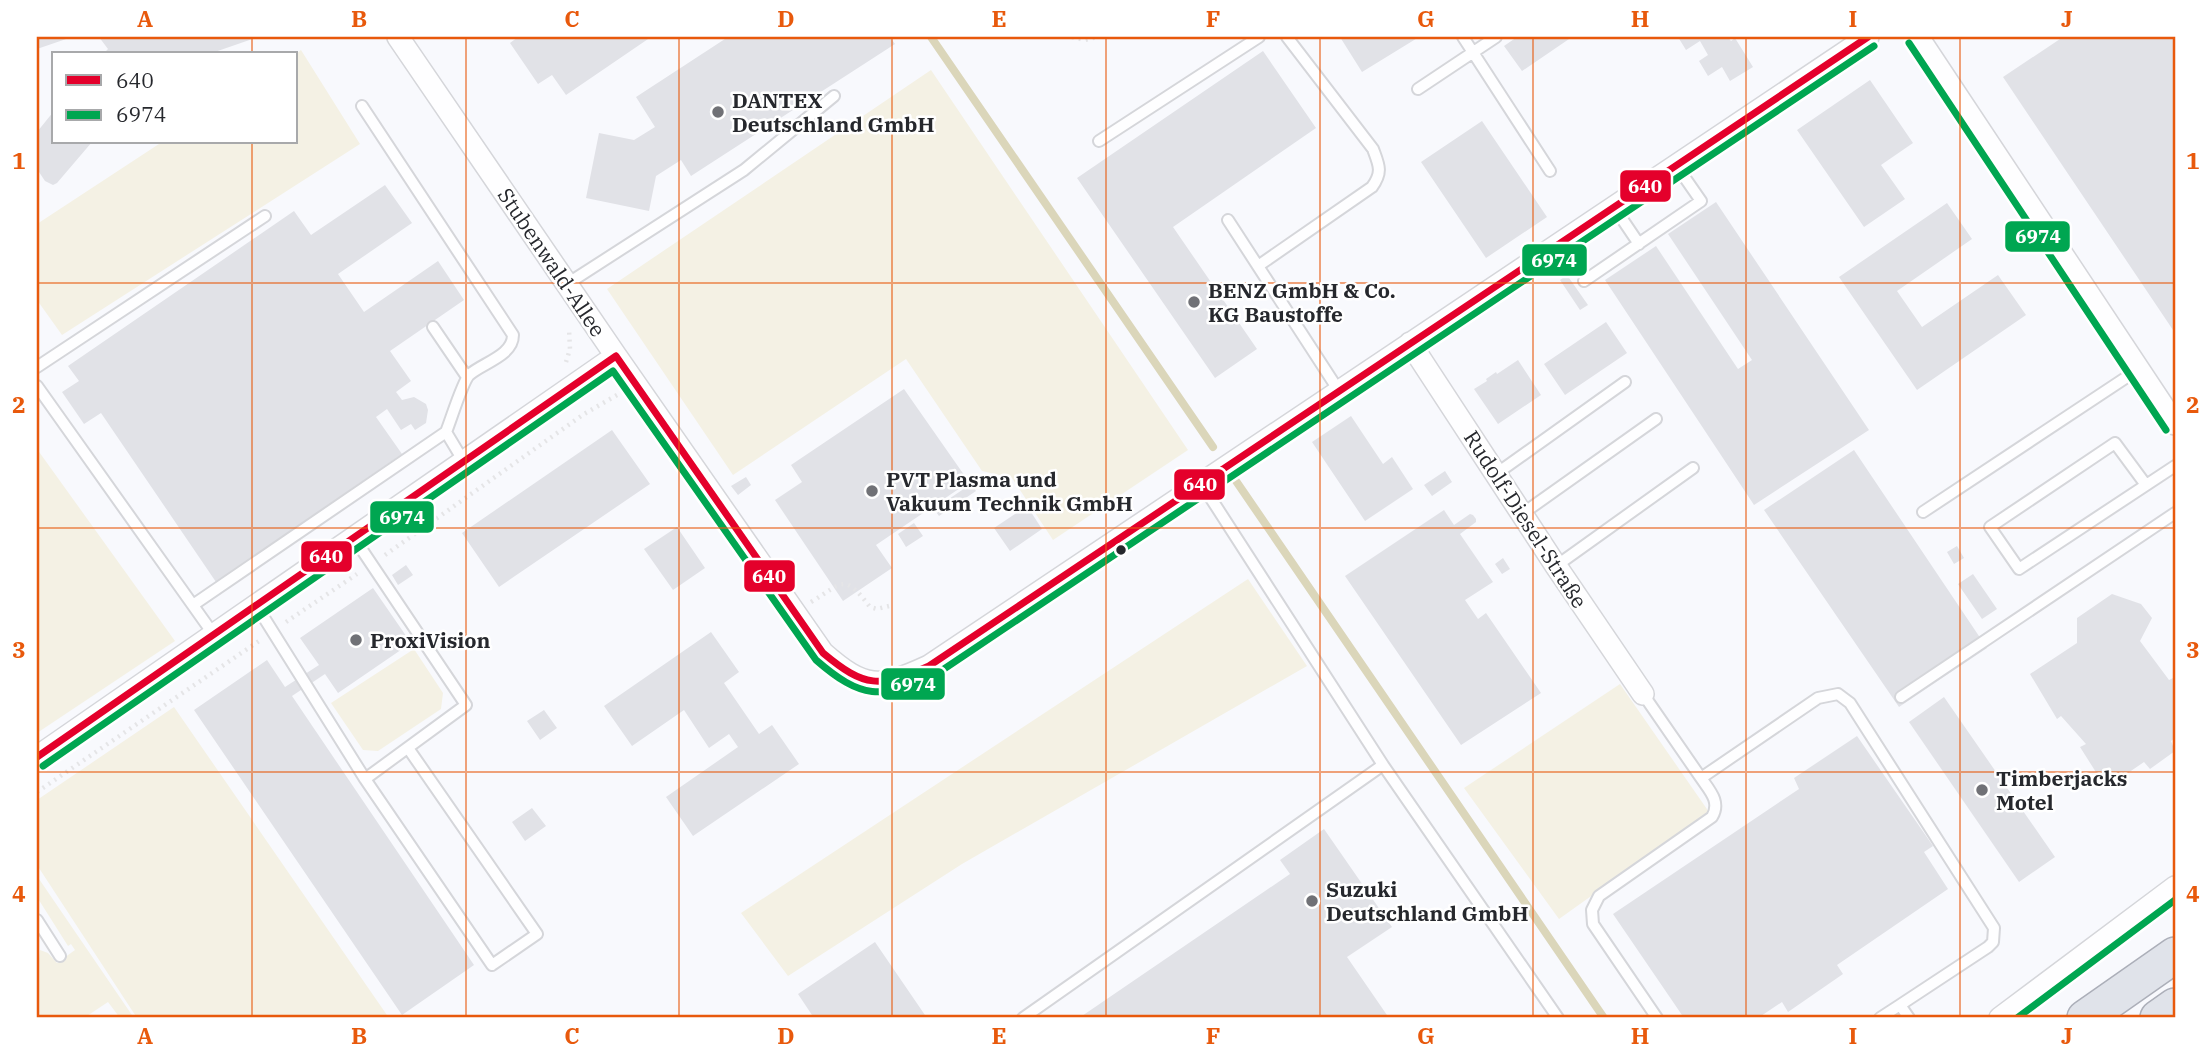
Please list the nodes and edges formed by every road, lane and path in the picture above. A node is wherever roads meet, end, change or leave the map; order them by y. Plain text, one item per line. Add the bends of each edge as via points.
1 (398, 37) edge
2 (1072, 37) edge
3 (1097, 37) edge
4 (1259, 37) edge
5 (1287, 37) edge
6 (1463, 37) edge
7 (1496, 37) edge
8 (1868, 37) edge
9 (1918, 37) edge
10 (1473, 53) junction
11 (1418, 89) dead end
12 (834, 96) dead end
13 (362, 106) dead end
14 (1099, 141) dead end
15 (1676, 165) junction
16 (1550, 171) dead end
17 (1614, 207) junction
18 (265, 216) dead end
19 (1228, 220) dead end
20 (1639, 244) junction
21 (1258, 266) junction
22 (1584, 281) dead end
23 (567, 284) junction
24 (568, 321) dead end
25 (433, 327) dead end
26 (1410, 343) junction
27 (616, 356) junction
28 (566, 365) dead end
29 (37, 367) edge
30 (2139, 369) junction
31 (467, 377) junction
32 (1625, 382) dead end
33 (635, 384) junction
34 (37, 386) edge
35 (1339, 391) junction
36 (1656, 419) dead end
37 (2175, 424) edge
38 (446, 432) junction
39 (464, 462) junction
40 (2175, 466) edge
41 (1693, 468) dead end
42 (1496, 474) junction
43 (1201, 483) junction
44 (2146, 485) junction
45 (1923, 512) dead end
46 (2175, 513) edge
47 (1522, 514) junction
48 (354, 538) junction
49 (372, 564) junction
50 (1556, 566) junction
51 (193, 605) junction
52 (256, 605) junction
53 (889, 606) dead end
54 (795, 612) junction
55 (272, 631) junction
56 (214, 635) junction
57 (1643, 694) joint
58 (1901, 697) dead end
59 (408, 748) junction
60 (37, 757) edge
61 (1383, 765) junction
62 (1701, 778) junction
63 (365, 779) junction
64 (37, 792) edge
65 (2175, 887) edge
66 (37, 920) edge
67 (2175, 955) edge
68 (60, 956) dead end
69 (1899, 1005) junction
70 (2175, 1006) edge
71 (1023, 1018) edge
72 (1558, 1018) edge
73 (1657, 1018) edge
74 (1880, 1018) edge
75 (1909, 1018) edge
76 (2000, 1018) edge
77 (2085, 1018) edge
78 (2158, 1018) edge

1 - 23 street, Stubenwald-Allee
2 - 3 path
4 - 14 lane
5 - 21 lane via 1373,149 1379,178
6 - 10 lane
7 - 10 lane
8 - 15 street
9 - 30 street
10 - 11 lane
10 - 16 lane
12 - 23 lane via 744,170
13 - 31 lane via 513,335 508,349
15 - 17 street
15 - 20 lane via 1701,201
17 - 20 lane
17 - 26 street
18 - 29 lane
19 - 21 lane
20 - 22 lane
21 - 35 lane
23 - 27 street, Stubenwald-Allee
24 - 28 path
25 - 31 lane
26 - 35 street
26 - 42 street, Rudolf-Diesel-Straße
27 - 33 street
27 - 39 street, Stubenwald-Allee
30 - 37 street
30 - 45 lane
31 - 38 lane
32 - 42 lane
33 - 49 path via 584,414
33 - 54 street
34 - 51 lane
35 - 43 street
36 - 47 lane
38 - 39 lane
38 - 51 lane
39 - 48 street, Stubenwald-Allee
40 - 44 lane
41 - 50 lane
42 - 47 street, Rudolf-Diesel-Straße
43 - 54 street via 929,666 899,680 872,683 847,674 823,653
43 - 61 lane
44 - 44 lane via 2019,569 1990,527 2115,443
46 - 58 lane
47 - 50 street, Rudolf-Diesel-Straße
48 - 49 lane
48 - 52 street, Stubenwald-Allee
49 - 55 path
49 - 59 lane via 466,705
50 - 57 street, Rudolf-Diesel-Straße
51 - 56 lane
52 - 55 lane
52 - 56 street, Stubenwald-Allee
53 - 54 path via 870,607 848,584
55 - 63 lane
55 - 64 path
56 - 60 street, Stubenwald-Allee
57 - 62 lane
59 - 63 lane
59 - 63 lane via 537,934 492,965
61 - 71 lane
61 - 72 lane
62 - 69 lane via 1818,698 1839,694 1850,703 1994,928 1988,947
62 - 73 lane via 1715,800 1712,817 1599,896 1592,910 1593,924
65 - 76 street
66 - 68 lane
67 - 77 highway
69 - 74 lane
69 - 75 lane
70 - 78 highway

